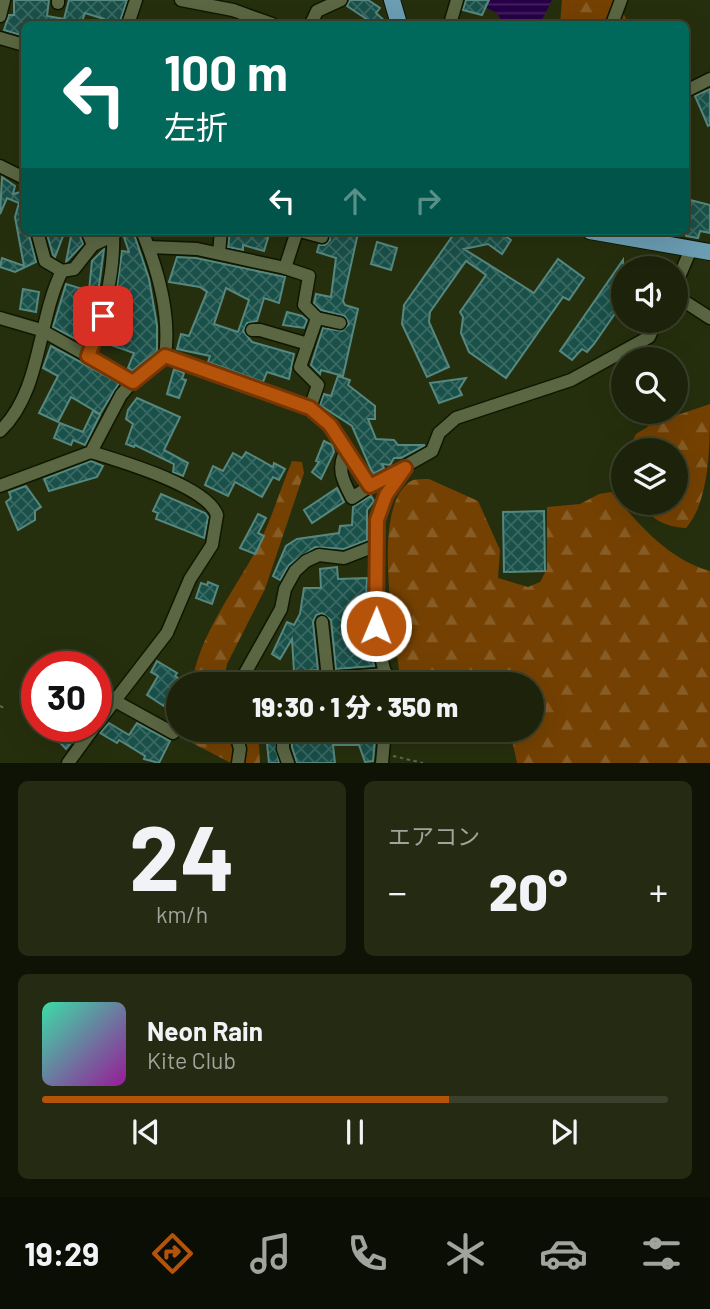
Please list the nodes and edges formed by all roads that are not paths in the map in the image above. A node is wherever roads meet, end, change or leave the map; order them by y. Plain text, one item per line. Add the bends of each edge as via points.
1 (4, 0) edge
2 (136, 0) edge
3 (181, 0) edge
4 (341, 0) edge
5 (392, 0) edge
6 (457, 0) edge
7 (621, 0) edge
8 (235, 5) edge
9 (0, 16) edge
10 (129, 21) edge
11 (265, 21) edge
12 (312, 21) edge
13 (398, 21) edge
14 (451, 21) edge
15 (613, 21) edge
16 (0, 38) edge
17 (21, 44) edge
18 (710, 79) edge
19 (689, 90) edge
20 (0, 166) edge
21 (21, 177) edge
22 (38, 235) edge
23 (89, 235) edge
24 (110, 235) edge
25 (113, 235) edge
26 (144, 235) edge
27 (221, 235) edge
28 (297, 235) edge
29 (314, 235) edge
30 (612, 235) edge
31 (322, 237) dead end
32 (93, 245) junction
33 (149, 247) junction
34 (691, 249) junction
35 (710, 252) edge
36 (219, 253) junction
37 (688, 256) edge
38 (285, 268) junction
39 (62, 271) junction
40 (688, 304) edge
41 (0, 318) edge
42 (317, 318) junction
43 (710, 318) edge
44 (340, 323) dead end
45 (41, 330) junction
46 (252, 330) dead end
47 (651, 333) edge
48 (308, 344) junction
49 (88, 356) junction
50 (165, 356) junction
51 (133, 382) junction
52 (310, 408) junction
53 (0, 431) edge
54 (347, 448) junction
55 (91, 452) junction
56 (405, 468) junction
57 (0, 486) edge
58 (370, 486) junction
59 (375, 546) junction
60 (322, 622) dead end
61 (246, 672) edge
62 (327, 672) edge
63 (385, 672) edge
64 (115, 701) junction
65 (112, 705) edge
66 (166, 729) edge
67 (84, 742) edge
68 (238, 742) edge
69 (283, 742) edge
70 (68, 763) edge
71 (238, 763) edge
72 (288, 763) edge

1 - 9 street
2 - 10 street
3 - 8 street
4 - 12 street via 317,11
5 - 13 main road
6 - 14 street
7 - 15 street
8 - 11 street
16 - 17 street
18 - 19 street
20 - 21 street
22 - 39 street via 45,261
23 - 32 street
24 - 32 street
25 - 49 street via 111,283
26 - 33 street
27 - 36 street
28 - 38 street
29 - 31 street
30 - 34 main road
32 - 39 street via 74,269
33 - 36 street
33 - 50 street via 167,325
34 - 35 main road
34 - 37 street
36 - 38 street
38 - 42 street via 309,276 304,305
39 - 45 street
40 - 43 street
41 - 45 street
42 - 44 street
42 - 48 street
45 - 49 street
45 - 53 street via 24,397
46 - 48 street
47 - 56 street via 571,380 456,418 439,433 432,451
48 - 52 street via 300,366 318,385
49 - 51 street
50 - 51 street
50 - 52 street
51 - 55 street via 121,395
52 - 54 street
54 - 58 street
54 - 58 street via 340,467 352,498
55 - 57 street
55 - 64 street via 128,463 207,499 217,515 212,545 190,579 167,633
56 - 58 street
56 - 59 street via 380,507
59 - 61 street via 344,558 319,555 295,571 281,609
59 - 63 street via 377,642
60 - 62 street
64 - 65 street
64 - 66 street
67 - 70 street
68 - 71 street
69 - 72 street

